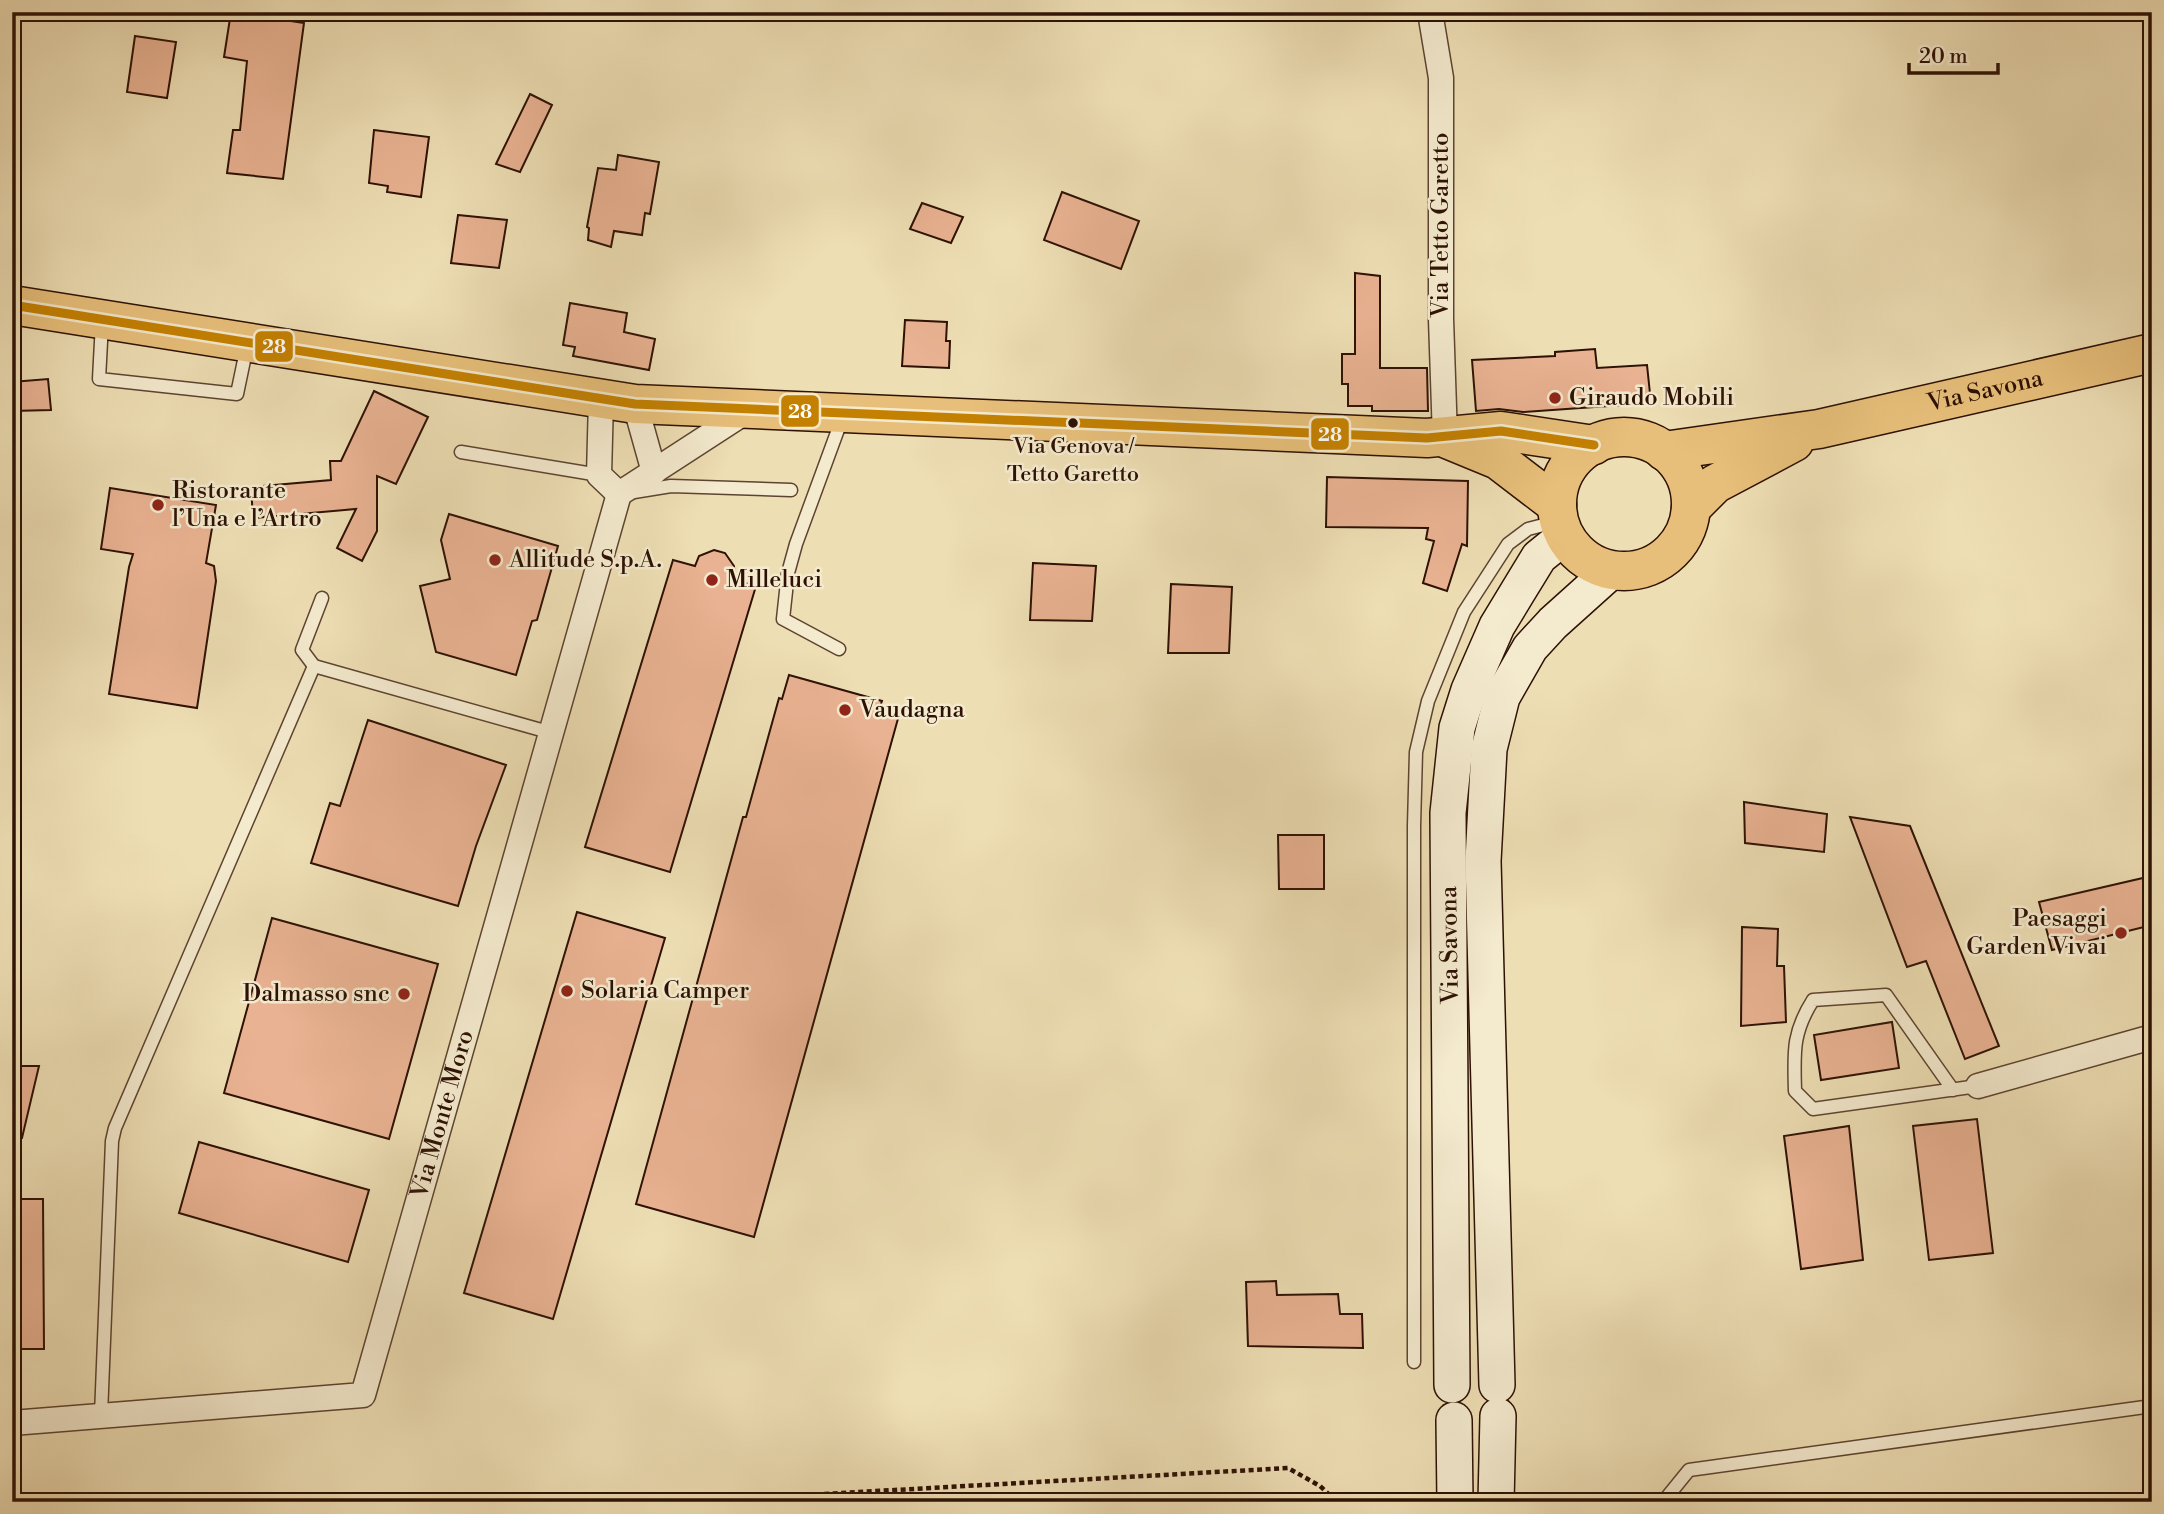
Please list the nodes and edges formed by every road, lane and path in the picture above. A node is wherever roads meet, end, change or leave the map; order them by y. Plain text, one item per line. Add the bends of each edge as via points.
1 (1430, 12) edge
2 (12, 305) edge
3 (102, 319) junction
4 (248, 343) junction
5 (2152, 353) edge
6 (618, 402) junction
7 (750, 409) junction
8 (845, 413) junction
9 (1819, 429) junction
10 (1446, 438) junction
11 (1594, 444) junction
12 (1664, 451) junction
13 (461, 452) dead end
14 (654, 472) junction
15 (598, 475) junction
16 (791, 490) dead end
17 (619, 494) junction
18 (1691, 508) junction
19 (1560, 520) junction
20 (1612, 570) junction
21 (321, 598) dead end
22 (839, 649) dead end
23 (314, 666) junction
24 (552, 733) junction
25 (2152, 1037) edge
26 (1978, 1086) joint
27 (1953, 1090) junction
28 (1414, 1362) dead end
29 (1452, 1385) dead end
30 (2152, 1406) edge
31 (101, 1415) junction
32 (1454, 1420) dead end
33 (12, 1423) edge
34 (680, 1502) edge
35 (1337, 1502) edge
36 (1455, 1502) edge
37 (1496, 1502) edge
38 (1663, 1502) edge

1 - 10 street, Via Tetto Garetto via 1440,78
2 - 3 main road
3 - 4 main road
3 - 4 lane via 99,379 236,394
4 - 6 main road
5 - 9 main road, Via Savona
6 - 7 main road
6 - 14 street
6 - 15 street
7 - 8 main road
7 - 14 street
8 - 10 main road
8 - 22 lane via 796,544 783,620
9 - 12 main road, Via Savona
9 - 18 main road, Via Savona via 1715,484
10 - 11 main road via 1500,431
10 - 19 main road via 1498,460
11 - 12 main road via 1630,437
11 - 19 main road via 1567,469 1560,486
12 - 18 main road via 1680,466 1689,486
13 - 15 lane
14 - 17 street
15 - 17 street
16 - 17 lane via 671,486
17 - 24 street, Via Monte Moro
18 - 20 main road via 1686,530 1674,549 1656,563
19 - 20 main road via 1577,552
19 - 28 lane via 1528,529 1508,544 1464,612 1428,701 1416,752
19 - 29 street, Via Savona via 1497,626 1457,728 1448,813
20 - 37 street, Via Savona via 1530,648 1502,697 1489,749 1483,861
21 - 23 lane via 302,650
23 - 24 lane
23 - 31 lane via 115,1128
24 - 31 street, Via Monte Moro via 363,1395
25 - 26 street
26 - 27 lane
27 - 27 lane via 1813,1109 1795,1091 1794,1047 1801,1019 1813,1000 1886,995
30 - 38 lane via 1689,1470
31 - 33 street, Via Monte Moro
32 - 36 street
34 - 35 path via 1288,1468

